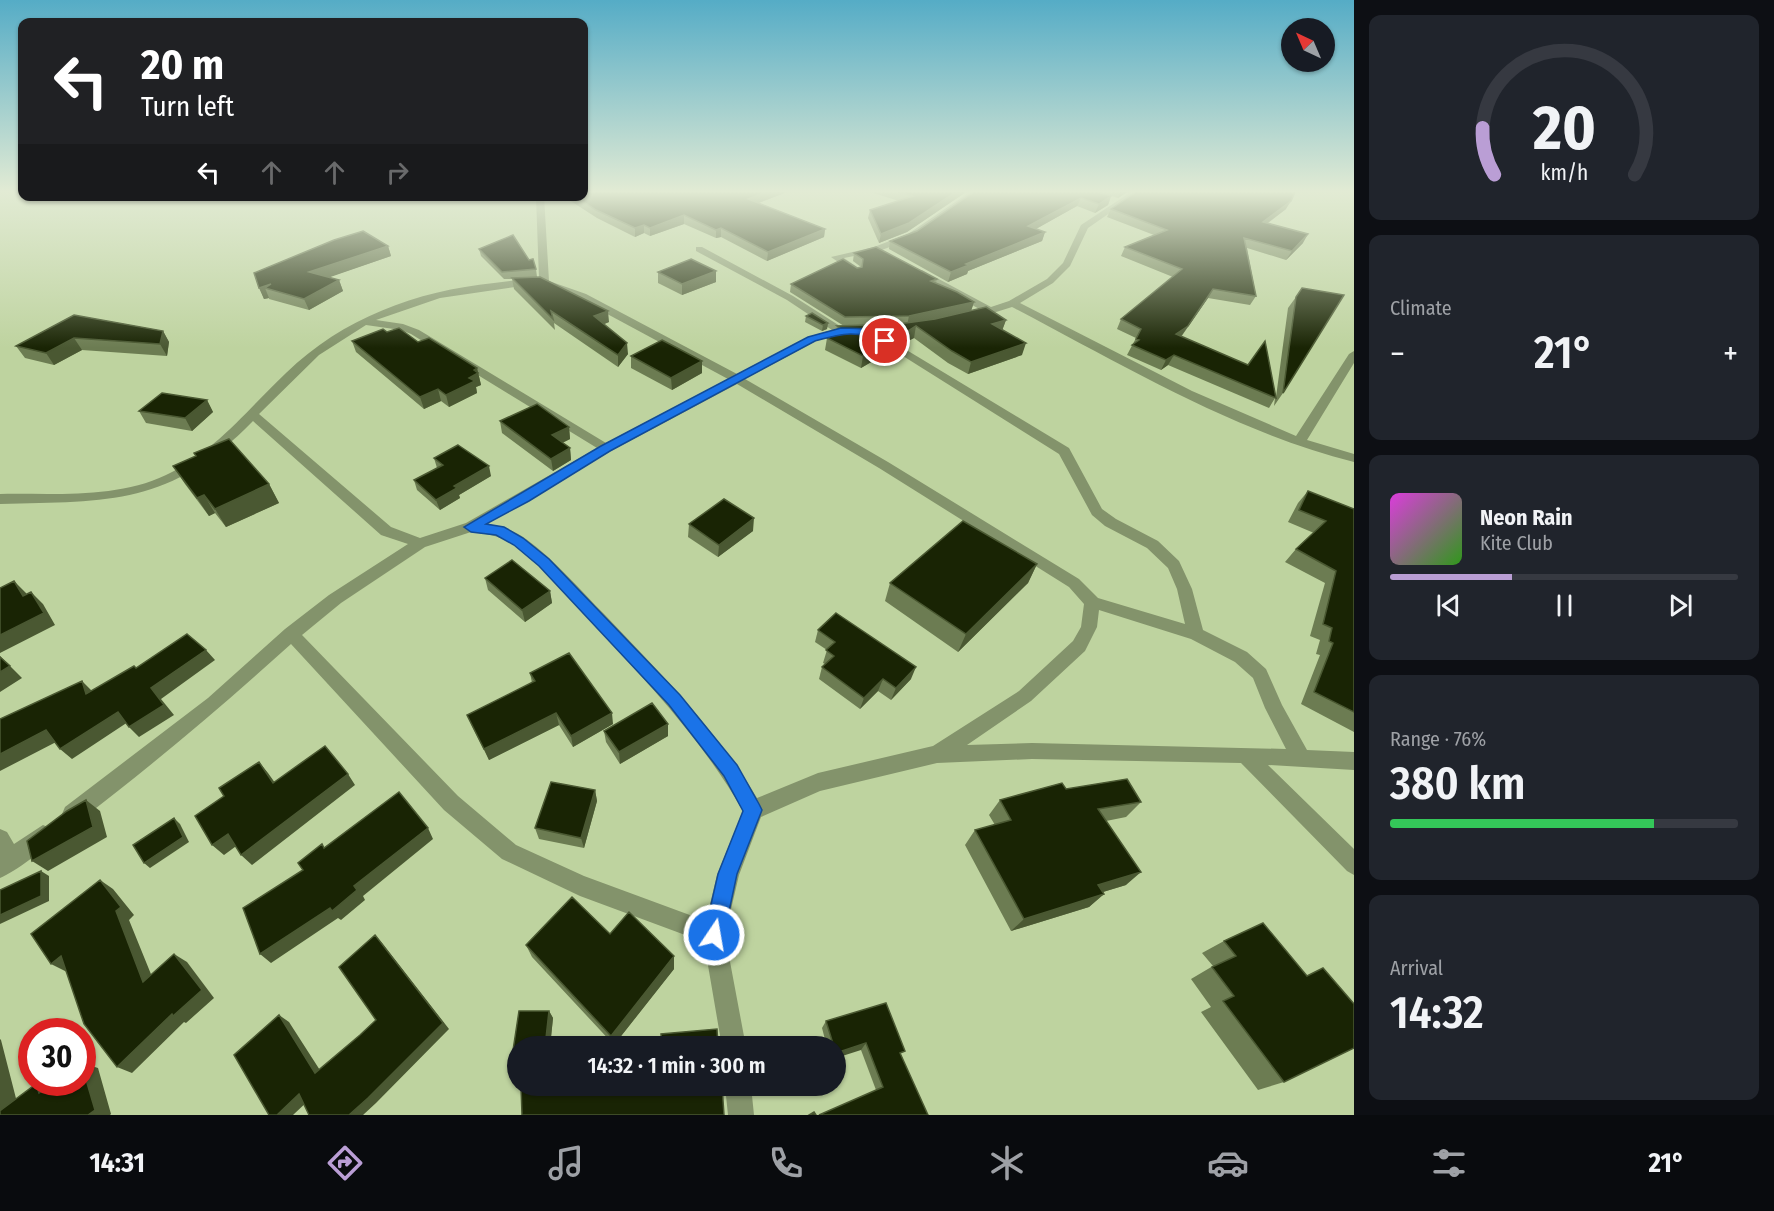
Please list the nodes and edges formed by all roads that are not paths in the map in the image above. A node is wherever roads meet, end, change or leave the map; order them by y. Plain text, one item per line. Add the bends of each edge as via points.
1 (542, 244) edge
2 (889, 244) edge
3 (1076, 244) edge
4 (699, 249) dead end
5 (876, 249) junction
6 (887, 255) edge
7 (908, 266) edge
8 (857, 271) edge
9 (544, 282) junction
10 (1012, 303) junction
11 (991, 311) junction
12 (962, 319) edge
13 (366, 322) junction
14 (918, 328) edge
15 (841, 331) junction
16 (868, 331) junction
17 (1354, 354) edge
18 (735, 378) junction
19 (252, 414) junction
20 (1299, 442) junction
21 (606, 448) junction
22 (1354, 458) edge
23 (0, 499) edge
24 (471, 527) junction
25 (420, 543) junction
26 (1092, 602) junction
27 (291, 634) junction
28 (1196, 634) junction
29 (937, 754) junction
30 (1245, 755) junction
31 (1301, 758) junction
32 (1354, 761) edge
33 (753, 810) junction
34 (0, 839) edge
35 (6, 863) edge
36 (1354, 864) edge
37 (714, 935) junction
38 (732, 1036) edge
39 (739, 1096) edge
40 (741, 1115) edge

1 - 9 street
2 - 5 street
3 - 10 street via 1062,272
4 - 15 street via 790,298
5 - 6 street
5 - 8 street via 836,257
7 - 11 street
9 - 13 street via 441,293
9 - 18 street via 571,290
10 - 11 street
10 - 20 street via 1169,385
11 - 12 street
13 - 19 street via 332,341 292,372
13 - 21 street via 415,332
14 - 16 street
15 - 16 street
15 - 18 street via 812,339
16 - 28 street via 1064,451 1098,514 1155,544 1176,566
17 - 20 street
18 - 21 street
18 - 26 street via 1033,557 1074,583
19 - 23 street via 193,468 160,485 125,494
19 - 25 street via 386,531
20 - 22 street
21 - 24 street
24 - 25 street
24 - 33 street via 499,531 519,541 552,570 675,700 730,771
25 - 27 street via 335,599
26 - 28 street
26 - 29 street via 1089,627 1079,646 1025,696
27 - 35 street via 131,770
27 - 37 street via 451,803 509,852 580,885
28 - 31 street via 1241,657 1260,674
29 - 30 street via 1032,751
29 - 33 street via 818,782
30 - 31 street
30 - 36 street
31 - 32 street
33 - 37 street via 728,874
34 - 35 street
37 - 38 street
39 - 40 street

